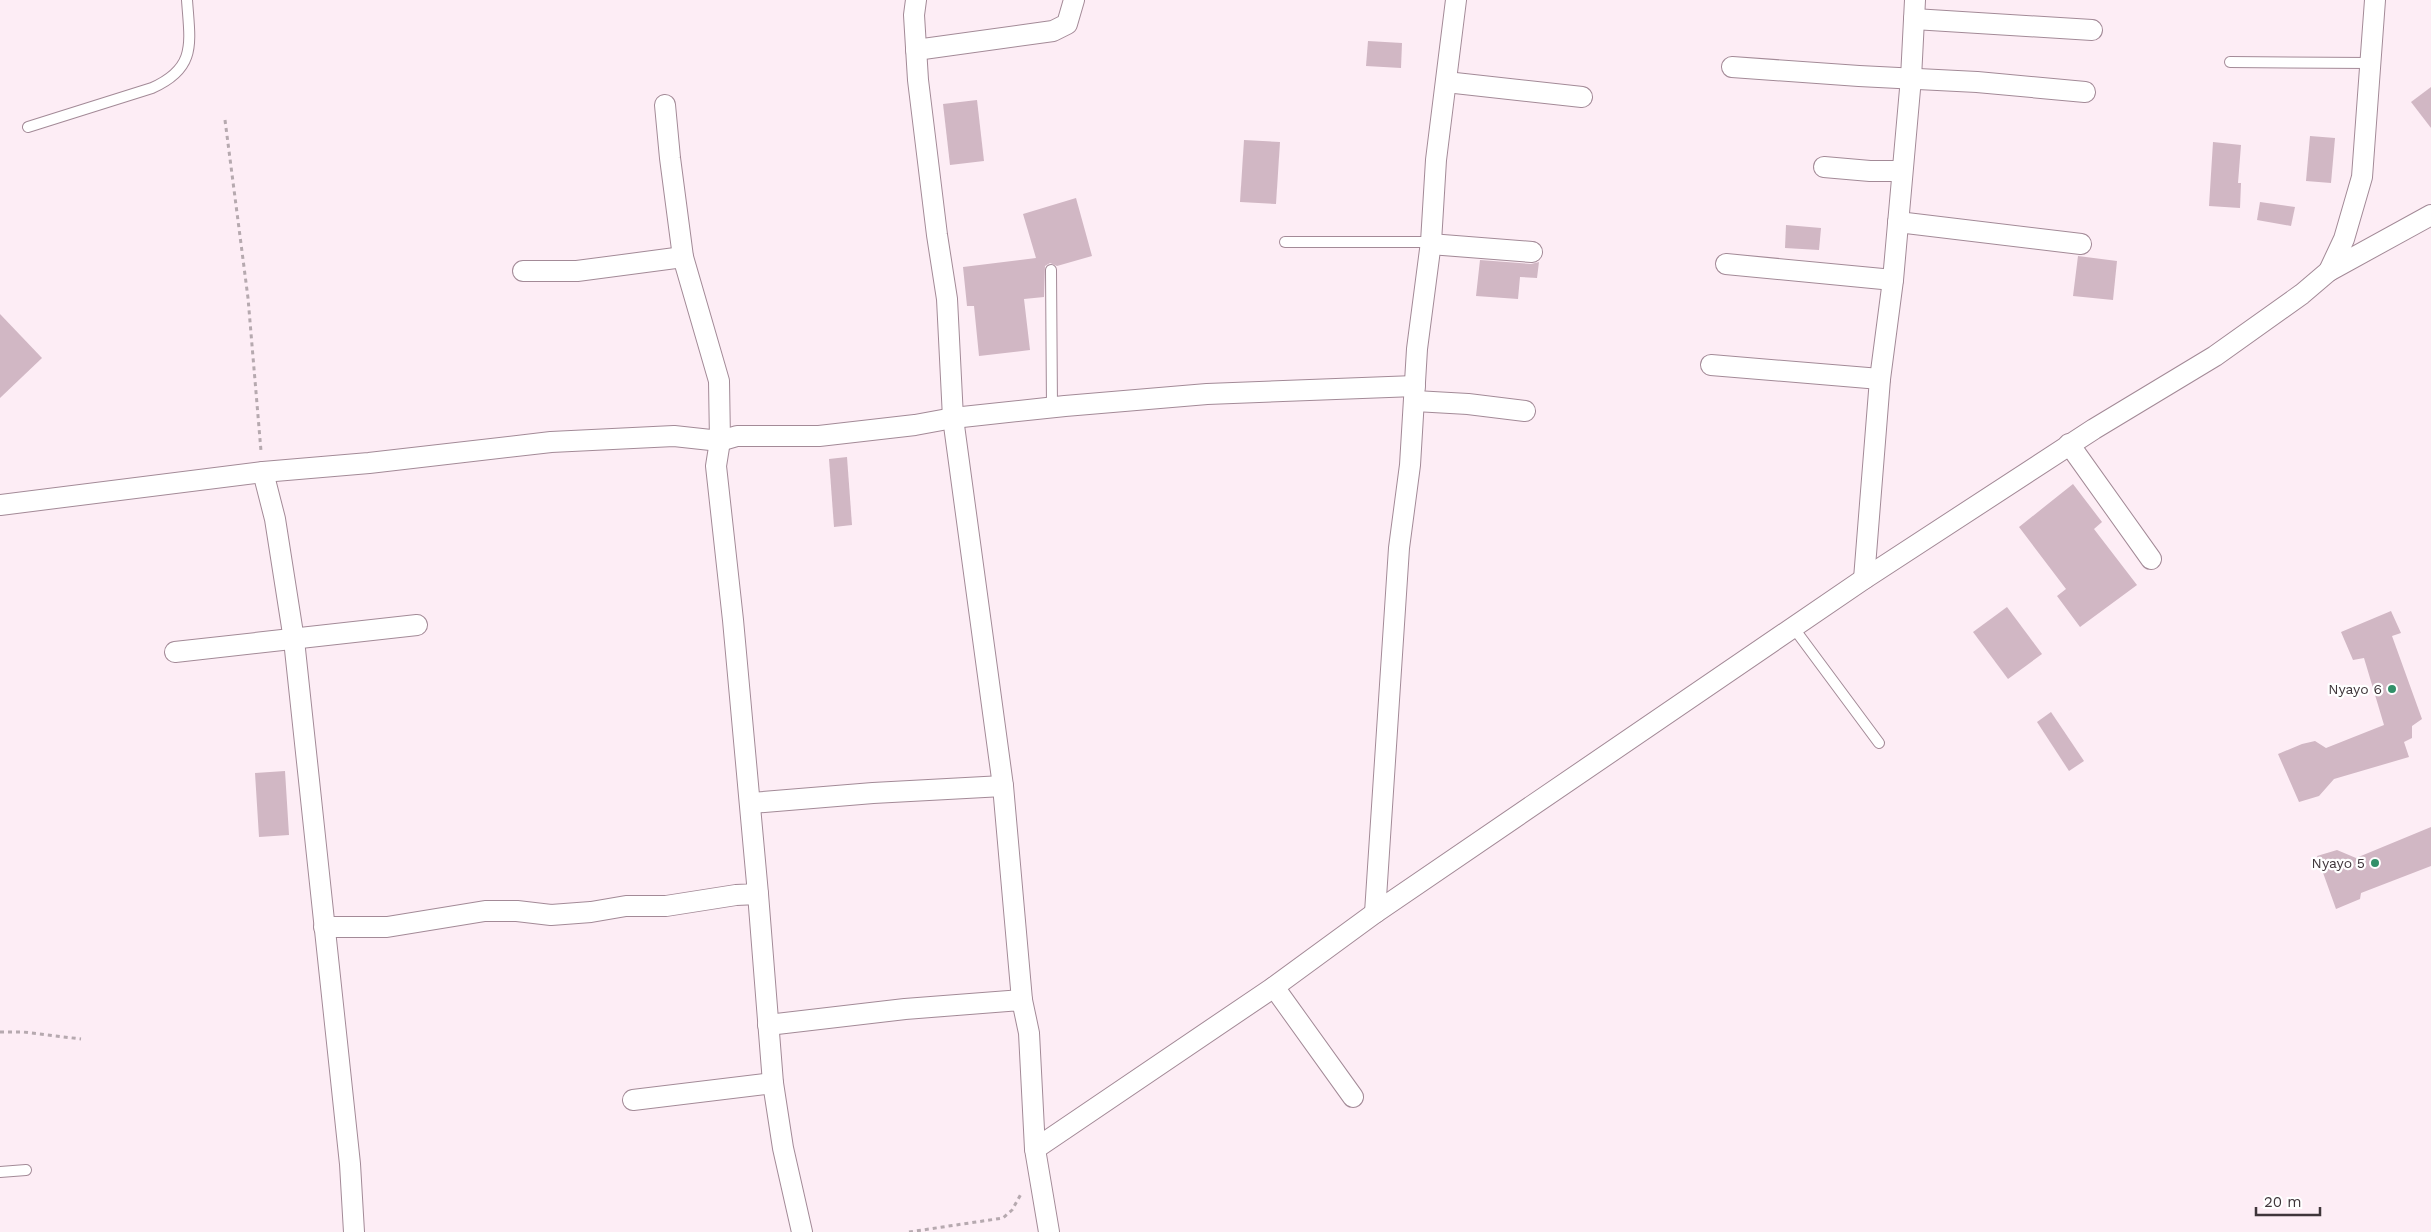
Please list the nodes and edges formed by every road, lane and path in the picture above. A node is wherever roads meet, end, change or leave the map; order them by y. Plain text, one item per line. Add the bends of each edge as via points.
1 (187, 0) edge
2 (916, 0) edge
3 (1074, 0) edge
4 (1456, 0) edge
5 (2375, 0) edge
6 (1914, 9) edge
7 (2092, 30) dead end
8 (916, 50) junction
9 (2230, 62) dead end
10 (2370, 62) junction
11 (1732, 67) dead end
12 (1911, 78) junction
13 (1446, 82) junction
14 (2085, 92) dead end
15 (1582, 97) dead end
16 (666, 105) dead end
17 (225, 120) dead end
18 (28, 127) dead end
19 (1824, 167) dead end
20 (1902, 172) junction
21 (2431, 215) edge
22 (1898, 222) junction
23 (1285, 242) dead end
24 (1430, 243) junction
25 (2081, 244) dead end
26 (1532, 252) dead end
27 (683, 257) junction
28 (1726, 264) dead end
29 (524, 270) dead end
30 (1051, 270) dead end
31 (2329, 271) junction
32 (1893, 280) junction
33 (1711, 365) dead end
34 (1880, 379) junction
35 (1415, 393) junction
36 (1052, 408) junction
37 (1525, 411) dead end
38 (954, 418) junction
39 (720, 441) junction
40 (2069, 444) junction
41 (263, 472) junction
42 (0, 506) edge
43 (2151, 559) dead end
44 (1864, 578) junction
45 (417, 625) dead end
46 (1793, 627) junction
47 (294, 640) junction
48 (175, 652) dead end
49 (1879, 743) dead end
50 (1003, 786) junction
51 (751, 803) junction
52 (758, 894) junction
53 (1375, 913) junction
54 (324, 927) junction
55 (1274, 987) junction
56 (1022, 1000) junction
57 (768, 1025) junction
58 (0, 1032) edge
59 (80, 1039) dead end
60 (773, 1083) junction
61 (1353, 1097) dead end
62 (633, 1100) dead end
63 (1036, 1148) junction
64 (26, 1170) dead end
65 (0, 1172) edge
66 (1022, 1191) dead end
67 (354, 1232) edge
68 (802, 1232) edge
69 (908, 1232) edge
70 (1049, 1232) edge

1 - 18 lane via 189,48 182,67 172,79
2 - 8 street
3 - 8 street via 1067,24 1053,30
4 - 13 street
5 - 10 street
6 - 7 street
6 - 12 street
8 - 38 street via 936,235 947,299
9 - 10 lane
10 - 31 street via 2362,177 2344,239
11 - 12 street
12 - 14 street
12 - 20 street
13 - 15 street
13 - 24 street
16 - 27 street
17 - 41 path via 248,298
19 - 20 street
20 - 22 street
21 - 31 street
22 - 25 street
22 - 32 street
23 - 24 lane
24 - 26 street
24 - 35 street
27 - 29 street via 576,271
27 - 39 street via 719,381
28 - 32 street
30 - 36 lane
31 - 40 street via 2214,356
32 - 34 street
33 - 34 street
34 - 44 street
35 - 36 street via 1207,394
35 - 37 street
35 - 53 street via 1399,548
36 - 38 street
38 - 39 street via 819,436 737,436
38 - 50 street
39 - 41 street via 674,436 552,442
39 - 51 street via 716,466
40 - 43 street
40 - 44 street
41 - 42 street
41 - 47 street via 275,519
44 - 46 street
45 - 47 street
46 - 49 lane
46 - 53 street
47 - 48 street
47 - 54 street
50 - 51 street
50 - 56 street
51 - 52 street
52 - 54 street via 591,912 551,915 485,911 387,927
52 - 57 street
53 - 55 street
54 - 67 street via 350,1164
55 - 61 street
55 - 63 street
56 - 57 street via 905,1009
56 - 63 street via 1029,1034
57 - 60 street
58 - 59 path
60 - 62 street
60 - 68 street via 783,1148
63 - 70 street
64 - 65 lane
66 - 69 path via 1012,1210 1003,1218

